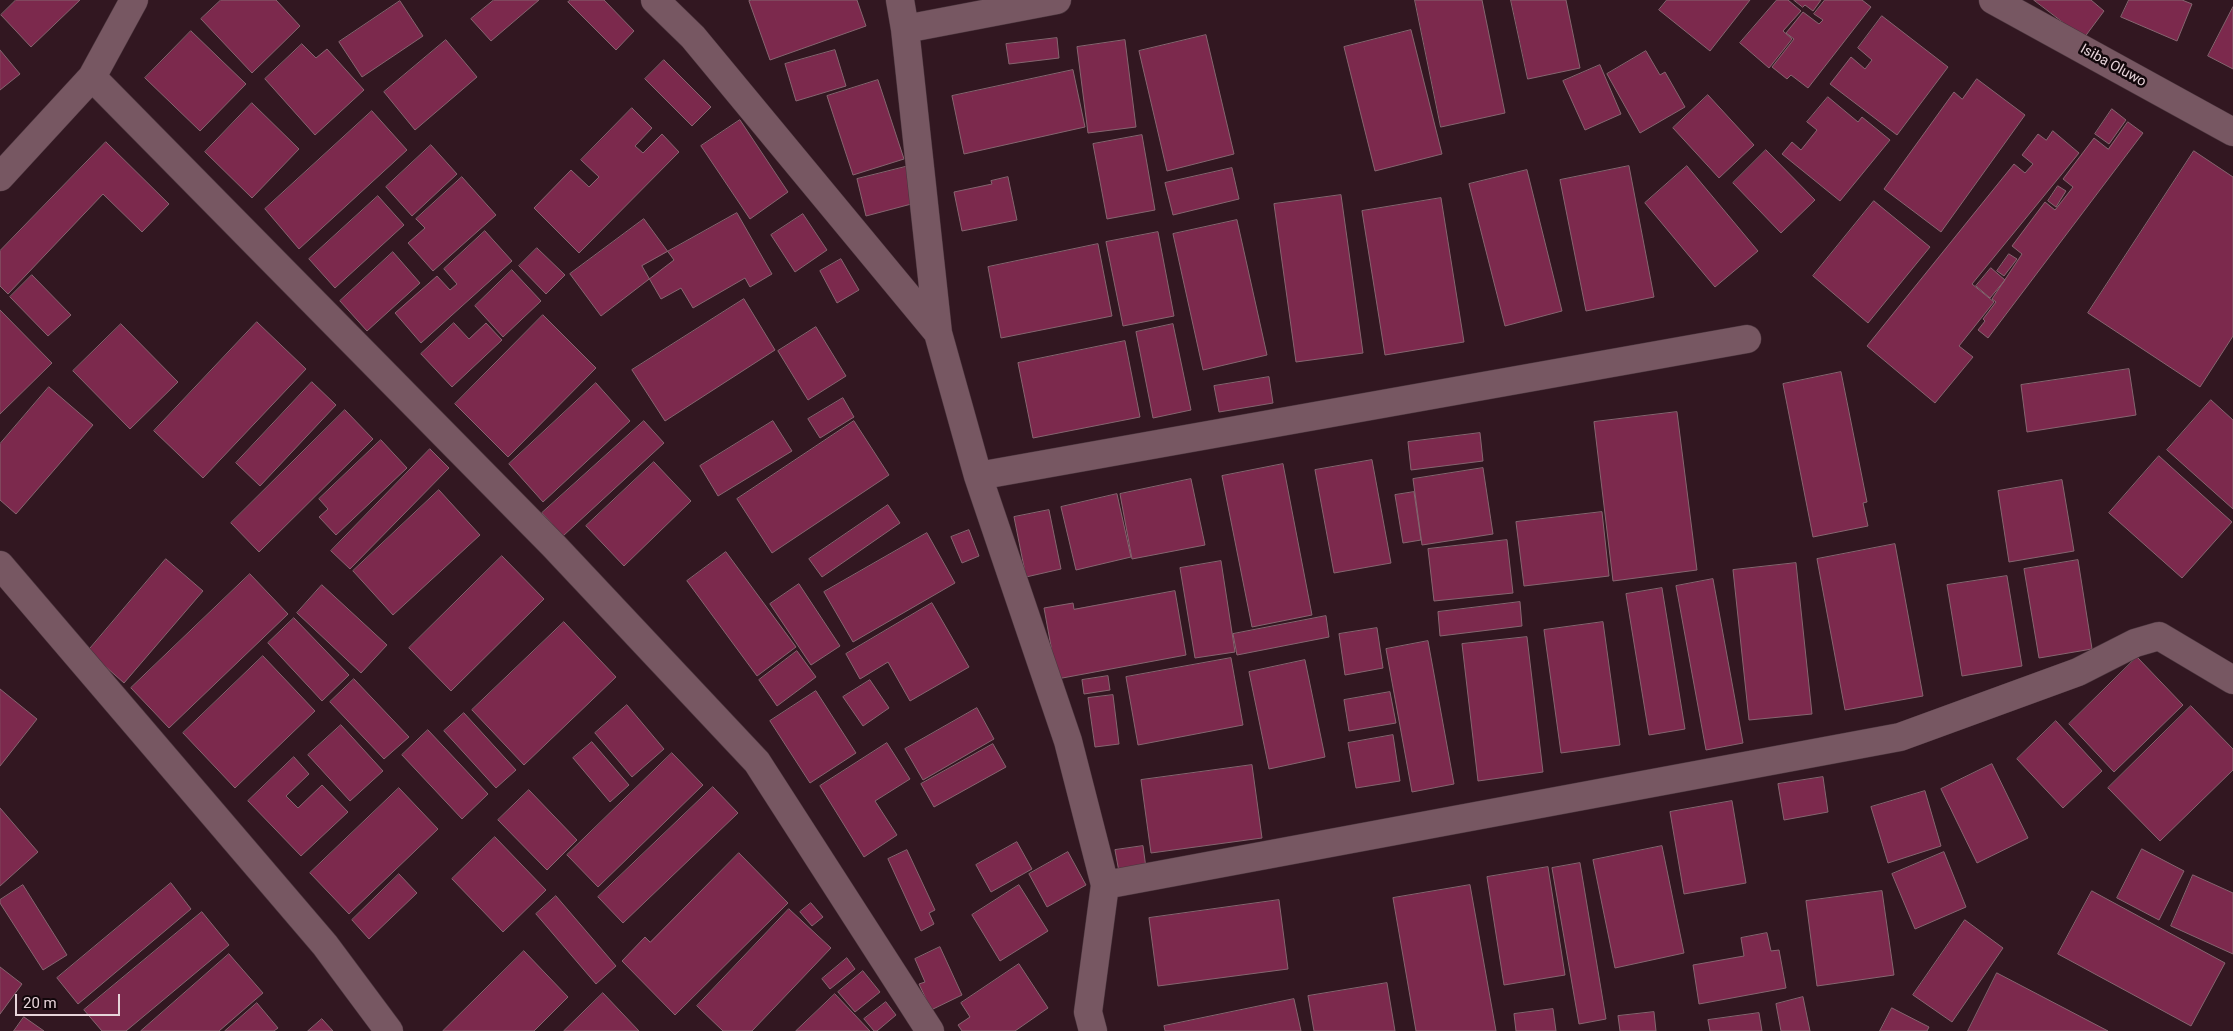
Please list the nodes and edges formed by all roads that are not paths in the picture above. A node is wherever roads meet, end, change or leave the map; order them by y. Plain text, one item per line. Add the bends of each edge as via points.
1 (134, 0) edge
2 (655, 0) edge
3 (900, 0) edge
4 (1057, 0) edge
5 (1993, 0) edge
6 (905, 29) junction
7 (92, 77) junction
8 (2233, 132) edge
9 (0, 177) edge
10 (938, 333) junction
11 (1747, 339) dead end
12 (978, 476) junction
13 (0, 565) edge
14 (2233, 680) edge
15 (1105, 885) junction
16 (1083, 1025) edge
17 (389, 1031) edge
18 (930, 1031) edge

1 - 7 street
2 - 10 street via 693,38
3 - 6 street
4 - 6 street
5 - 8 street, Isiba Oluwo
6 - 10 street
7 - 9 street
7 - 18 street via 553,545 757,762
10 - 12 street
11 - 12 street
12 - 15 street via 1068,741
13 - 17 street via 325,945
14 - 15 street via 2159,636 2135,643 2078,672 1900,737
15 - 16 street

